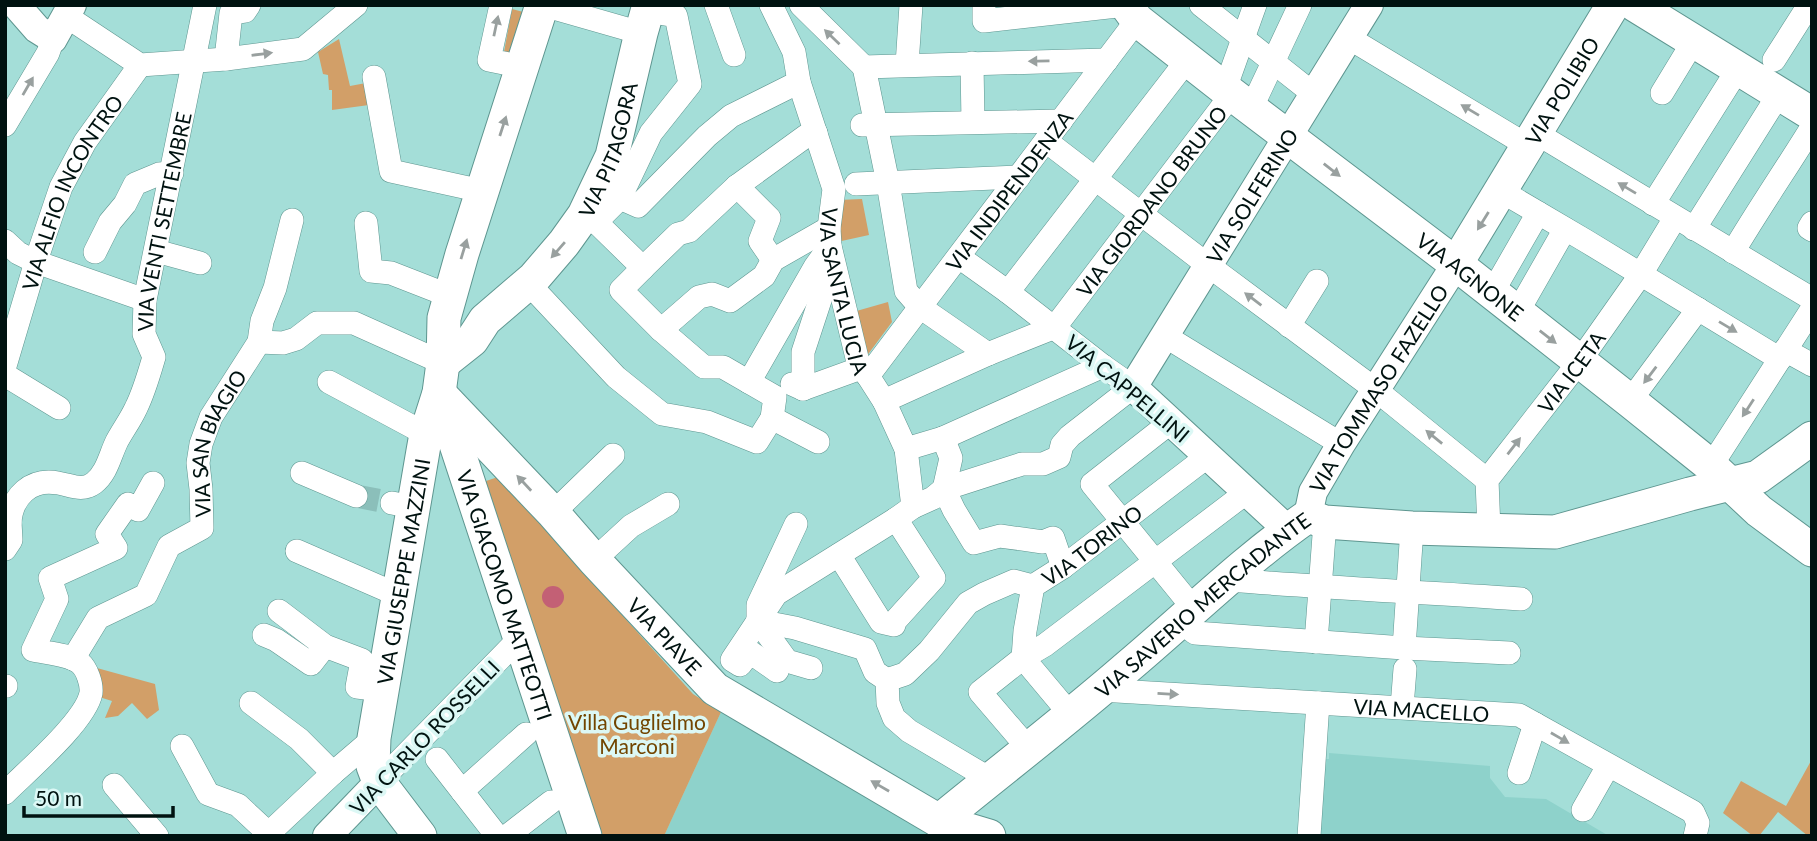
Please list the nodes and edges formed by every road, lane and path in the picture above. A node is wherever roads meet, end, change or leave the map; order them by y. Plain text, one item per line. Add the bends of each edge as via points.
1 (16, 5) edge
2 (205, 5) edge
3 (249, 5) edge
4 (356, 5) edge
5 (501, 5) edge
6 (543, 5) edge
7 (716, 5) edge
8 (771, 5) edge
9 (801, 5) edge
10 (911, 5) edge
11 (1201, 5) edge
12 (1255, 5) edge
13 (1300, 5) edge
14 (1613, 5) edge
15 (1634, 5) edge
16 (1808, 5) edge
17 (1367, 6) edge
18 (1137, 10) edge
19 (984, 13) edge
20 (646, 16) edge
21 (63, 27) edge
22 (1244, 38) junction
23 (1349, 38) junction
24 (1693, 42) junction
25 (734, 55) dead end
26 (226, 58) junction
27 (194, 60) junction
28 (1107, 60) junction
29 (1188, 60) junction
30 (1774, 60) dead end
31 (1274, 61) junction
32 (972, 63) junction
33 (141, 65) junction
34 (907, 65) junction
35 (523, 67) junction
36 (864, 67) junction
37 (1738, 69) junction
38 (374, 78) dead end
39 (799, 82) junction
40 (1662, 93) dead end
41 (1315, 94) junction
42 (1779, 94) junction
43 (1236, 97) junction
44 (1812, 114) edge
45 (6, 120) edge
46 (1061, 121) junction
47 (973, 122) junction
48 (869, 125) junction
49 (1812, 127) edge
50 (816, 133) junction
51 (1289, 137) junction
52 (1532, 139) junction
53 (1046, 141) junction
54 (172, 173) junction
55 (1019, 177) junction
56 (1095, 179) junction
57 (888, 183) junction
58 (856, 184) dead end
59 (1505, 184) junction
60 (737, 186) junction
61 (482, 191) junction
62 (620, 198) junction
63 (1653, 204) junction
64 (1538, 213) junction
65 (1141, 215) junction
66 (591, 219) junction
67 (292, 220) dead end
68 (366, 223) dead end
69 (1685, 223) junction
70 (1812, 223) edge
71 (1565, 229) junction
72 (1812, 230) edge
73 (829, 237) junction
74 (5, 241) edge
75 (156, 251) junction
76 (94, 252) dead end
77 (1732, 252) junction
78 (959, 257) junction
79 (773, 260) junction
80 (36, 262) junction
81 (200, 263) dead end
82 (1456, 264) junction
83 (1209, 266) junction
84 (643, 268) junction
85 (836, 274) junction
86 (1641, 274) junction
87 (1317, 281) dead end
88 (532, 284) junction
89 (1008, 292) junction
90 (1492, 293) junction
91 (450, 296) junction
92 (1812, 299) edge
93 (145, 300) junction
94 (920, 307) junction
95 (1698, 309) junction
96 (1812, 309) edge
97 (1517, 313) junction
98 (1289, 326) junction
99 (1055, 327) junction
100 (661, 330) junction
101 (1165, 336) junction
102 (259, 342) junction
103 (988, 354) junction
104 (1783, 354) junction
105 (1579, 362) junction
106 (1812, 365) edge
107 (5, 366) edge
108 (1103, 366) junction
109 (865, 372) junction
110 (5, 375) edge
111 (441, 378) junction
112 (329, 382) dead end
113 (749, 382) junction
114 (1133, 387) junction
115 (1376, 390) junction
116 (785, 397) junction
117 (884, 401) junction
118 (1630, 401) junction
119 (59, 408) dead end
120 (1171, 422) junction
121 (943, 438) junction
122 (424, 442) junction
123 (818, 442) dead end
124 (1341, 444) junction
125 (1810, 444) edge
126 (457, 449) junction
127 (906, 449) junction
128 (613, 455) dead end
129 (1208, 456) junction
130 (104, 472) junction
131 (302, 473) dead end
132 (1722, 475) junction
133 (1487, 480) junction
134 (153, 484) dead end
135 (944, 489) junction
136 (1247, 492) junction
137 (356, 496) tunnel mouth
138 (128, 504) junction
139 (668, 504) dead end
140 (553, 513) junction
141 (905, 513) junction
142 (8, 520) edge
143 (1122, 522) junction
144 (1307, 523) junction
145 (796, 524) dead end
146 (1412, 528) junction
147 (1489, 530) junction
148 (5, 549) edge
149 (1812, 550) edge
150 (297, 551) dead end
151 (839, 555) junction
152 (594, 560) junction
153 (1155, 562) junction
154 (1063, 567) junction
155 (1229, 580) junction
156 (1033, 586) junction
157 (1320, 588) junction
158 (1408, 591) junction
159 (398, 595) junction
160 (1521, 599) dead end
161 (279, 611) dead end
162 (1187, 615) junction
163 (758, 621) junction
164 (264, 635) dead end
165 (520, 638) junction
166 (1316, 642) junction
167 (325, 646) junction
168 (1509, 653) dead end
169 (1023, 658) junction
170 (73, 659) junction
171 (1405, 659) junction
172 (811, 668) dead end
173 (777, 671) dead end
174 (887, 680) junction
175 (383, 690) junction
176 (1100, 690) junction
177 (251, 703) dead end
178 (1318, 703) junction
179 (1402, 707) junction
180 (1070, 714) junction
181 (1535, 724) junction
182 (527, 734) dead end
183 (374, 738) junction
184 (182, 746) dead end
185 (1027, 748) junction
186 (438, 759) dead end
187 (1608, 766) junction
188 (333, 773) junction
189 (1519, 773) dead end
190 (990, 779) junction
191 (379, 782) junction
192 (114, 785) dead end
193 (463, 791) junction
194 (5, 793) edge
195 (551, 802) dead end
196 (1583, 810) dead end
197 (939, 821) junction
198 (267, 834) edge
199 (157, 836) edge
200 (327, 836) edge
201 (420, 836) edge
202 (497, 836) edge
203 (507, 836) edge
204 (585, 836) edge
205 (991, 836) edge
206 (1309, 836) edge
207 (1695, 836) edge

1 - 21 street via 37,29
2 - 27 street, VIA VENTI SETTEMBRE
3 - 26 street via 245,11 231,13
26 -> 4 street via 303,49
35 -> 5 street via 489,61
6 - 20 street
6 - 35 main road
7 - 25 street
8 - 39 street, VIA SANTA LUCIA via 793,52
36 -> 9 street
10 - 34 street
11 - 22 street
12 - 22 street
13 - 31 street
14 - 52 main road, VIA POLIBIO
15 - 24 main road
16 - 30 street
17 - 23 street, VIA SOLFERINO
18 - 19 street
18 - 28 street, VIA INDIPENDENZA
18 - 29 main road, VIA AGNONE
20 - 62 street via 676,16 690,84 651,133
20 - 66 main road, VIA PITAGORA via 612,156
21 - 33 street
45 -> 21 street
22 - 31 street
22 - 43 street
23 - 41 street, VIA SOLFERINO
52 -> 23 street
24 - 37 main road
24 - 40 street
26 - 27 street
27 - 33 street
27 - 54 street, VIA VENTI SETTEMBRE
28 -> 32 street
28 - 46 street, VIA INDIPENDENZA
29 - 43 main road, VIA AGNONE
29 - 56 street
31 - 41 street
31 - 43 street
32 - 34 street
32 - 47 street
33 - 80 street, VIA ALFIO INCONTRO via 85,142 61,187
34 - 36 street
61 -> 35 main road
36 - 48 street
37 - 42 main road
37 - 63 street
38 - 61 street via 391,171
39 - 50 street, VIA SANTA LUCIA
39 - 62 street via 731,116 638,206
41 - 51 street, VIA SOLFERINO
42 - 44 main road
42 - 69 street, VIA ICETA
43 - 51 main road, VIA AGNONE
43 - 65 street, VIA GIORDANO BRUNO
46 - 47 street
46 - 53 street, VIA INDIPENDENZA
47 - 48 street
48 - 57 street
49 - 77 street
50 - 60 street
50 - 73 street, VIA SANTA LUCIA via 834,189
51 -> 82 main road, VIA AGNONE
51 - 83 street, VIA SOLFERINO
52 - 59 main road, VIA POLIBIO
63 -> 52 street
53 - 55 street, VIA INDIPENDENZA
53 - 56 street
54 - 75 street, VIA VENTI SETTEMBRE
54 - 76 street via 135,184
55 - 57 street
55 - 78 street, VIA INDIPENDENZA
56 - 65 street
56 - 89 street
57 - 58 street
57 - 94 street via 906,291
59 - 64 street
59 -> 82 main road, VIA POLIBIO
60 - 79 street via 769,218 760,241
60 - 84 street
91 -> 61 main road
62 - 66 street via 603,215
63 - 69 street
64 - 71 street
64 - 90 street
65 - 83 street
65 - 99 street, VIA GIORDANO BRUNO
66 - 84 street
66 -> 88 main road, VIA PITAGORA via 564,243
67 - 102 street
68 - 91 street via 371,271 391,273
69 - 77 street
69 - 86 street, VIA ICETA
70 - 72 street
71 - 86 street
71 - 97 street
73 - 79 street
73 - 85 street, VIA SANTA LUCIA
73 - 113 street
74 - 80 street
75 - 81 street
75 - 93 street, VIA VENTI SETTEMBRE
77 - 92 street
78 - 89 street, VIA CAPPELLINI
78 - 94 street, VIA INDIPENDENZA
79 - 100 street via 764,276 730,301 712,294 699,297
80 - 93 street
80 - 107 street, VIA ALFIO INCONTRO
82 - 90 main road, VIA AGNONE
82 - 115 street, VIA TOMMASO FAZELLO
98 -> 83 street
83 - 101 street, VIA SOLFERINO
84 - 100 street via 621,290
85 - 109 street, VIA SANTA LUCIA
85 - 116 street via 824,290
86 - 95 street
86 - 105 street, VIA ICETA
87 - 98 street
88 - 111 main road, VIA PITAGORA via 485,320
88 - 116 street via 616,377 662,414 707,422 757,442
89 - 99 street, VIA CAPPELLINI
90 - 97 main road, VIA AGNONE
91 - 111 main road via 444,318
93 - 130 street, VIA VENTI SETTEMBRE via 145,334 154,357
94 - 103 street
94 - 109 street, VIA INDIPENDENZA
95 -> 104 street
95 -> 118 street
96 - 104 street
97 -> 105 main road, VIA AGNONE
98 - 115 street
99 - 103 street
99 - 108 street, VIA CAPPELLINI
100 - 113 street via 704,367 723,367
101 - 114 street, VIA SOLFERINO
101 - 124 street
102 - 111 street via 296,339 317,323 354,323
102 - 170 street, VIA SAN BIAGIO via 211,417 201,444 202,528 169,547 146,595 97,618
103 - 117 street
104 - 106 street
104 -> 132 street
105 - 118 main road, VIA AGNONE
133 -> 105 street, VIA ICETA
108 - 114 street, VIA CAPPELLINI
108 - 121 street
109 - 116 street
109 - 117 street, VIA SANTA LUCIA
110 - 119 street
111 - 122 main road, VIA GIUSEPPE MAZZINI
111 - 126 main road, VIA GIACOMO MATTEOTTI
140 -> 111 main road, VIA PIAVE
112 - 122 street
113 - 116 street
114 - 120 street, VIA CAPPELLINI
114 - 135 street via 1070,436 1059,457
115 - 124 street, VIA TOMMASO FAZELLO
133 -> 115 street
116 - 123 street
117 - 127 street, VIA SANTA LUCIA
118 - 132 main road, VIA AGNONE
120 - 129 street, VIA CAPPELLINI
120 - 143 street via 1092,484
121 - 127 street
121 - 135 street via 951,458
122 - 126 main road
122 - 159 main road, VIA GIUSEPPE MAZZINI via 402,505
124 - 144 street, VIA TOMMASO FAZELLO via 1313,492
125 - 132 main road, VIA SAVERIO MERCADANTE via 1758,477
126 - 165 main road, VIA GIACOMO MATTEOTTI
127 - 141 street, VIA SANTA LUCIA
128 - 140 street
129 - 136 street, VIA CAPPELLINI
129 - 143 street, VIA TORINO
130 - 138 street
130 - 142 street via 88,487 47,482 34,486 16,499
131 - 137 street
132 - 147 main road, VIA SAVERIO MERCADANTE via 1690,494 1555,532
132 - 149 main road, VIA AGNONE via 1759,511
133 - 147 street
134 - 138 street via 138,510
135 - 141 street
135 - 154 street via 974,542 1000,536 1043,542 1053,538
136 - 144 street, VIA CAPPELLINI
136 - 153 street
138 - 170 street via 107,534 116,548 51,578 57,599 33,650
139 - 152 street via 631,526
140 - 152 main road, VIA PIAVE
141 - 151 street
141 - 151 street via 934,578 894,625 881,622
142 - 148 street via 11,540
143 - 153 street
143 - 154 street, VIA TORINO
144 - 146 main road, VIA SAVERIO MERCADANTE
144 - 155 main road, VIA SAVERIO MERCADANTE
144 - 157 street
145 - 163 street via 758,605
146 - 147 main road, VIA SAVERIO MERCADANTE
146 - 158 street
150 - 159 street
151 - 163 street via 776,594
197 -> 152 main road, VIA PIAVE via 715,689
153 - 162 street
153 - 169 street
154 - 156 street, VIA TORINO
155 - 157 street
155 - 162 main road, VIA SAVERIO MERCADANTE
156 - 169 street, VIA TORINO
156 - 174 street via 1014,581 968,603 905,674
157 - 158 street
157 - 166 street
158 - 160 street
158 - 171 street
159 - 175 main road, VIA GIUSEPPE MAZZINI
161 - 167 street
162 - 166 street via 1195,633
162 - 176 main road, VIA SAVERIO MERCADANTE
163 - 172 street via 787,661
163 - 173 street via 732,660 740,666 750,652
163 - 174 street via 865,649 875,672
164 - 167 street via 311,664
165 - 191 street, VIA CARLO ROSSELLI
165 - 204 main road, VIA GIACOMO MATTEOTTI
166 - 171 street
167 - 175 street via 362,660 357,687
168 - 171 street
169 - 180 street
169 - 185 street via 980,692
170 - 194 street via 89,677 91,694 81,715
171 - 179 street
174 - 190 street via 894,719
175 - 183 main road, VIA GIUSEPPE MAZZINI
176 -> 178 street, VIA MACELLO
176 - 180 main road, VIA SAVERIO MERCADANTE
177 - 188 street via 299,739
178 - 179 street, VIA MACELLO
178 - 206 street
179 - 181 street, VIA MACELLO via 1519,715
180 - 185 main road, VIA SAVERIO MERCADANTE
181 -> 187 street, VIA MACELLO
181 - 189 street
182 - 193 street
183 - 188 street
183 - 191 main road, VIA GIUSEPPE MAZZINI via 373,766
184 - 198 street via 208,794 238,805
185 - 190 main road, VIA SAVERIO MERCADANTE
186 - 193 street
187 - 196 street
187 - 207 street, VIA MACELLO via 1693,812 1698,823
188 - 198 street
190 - 197 main road, VIA SAVERIO MERCADANTE
190 - 205 main road
191 - 200 street, VIA CARLO ROSSELLI
191 - 201 main road
192 - 199 street
193 - 202 street
195 - 203 street
197 - 205 main road, VIA PIAVE

